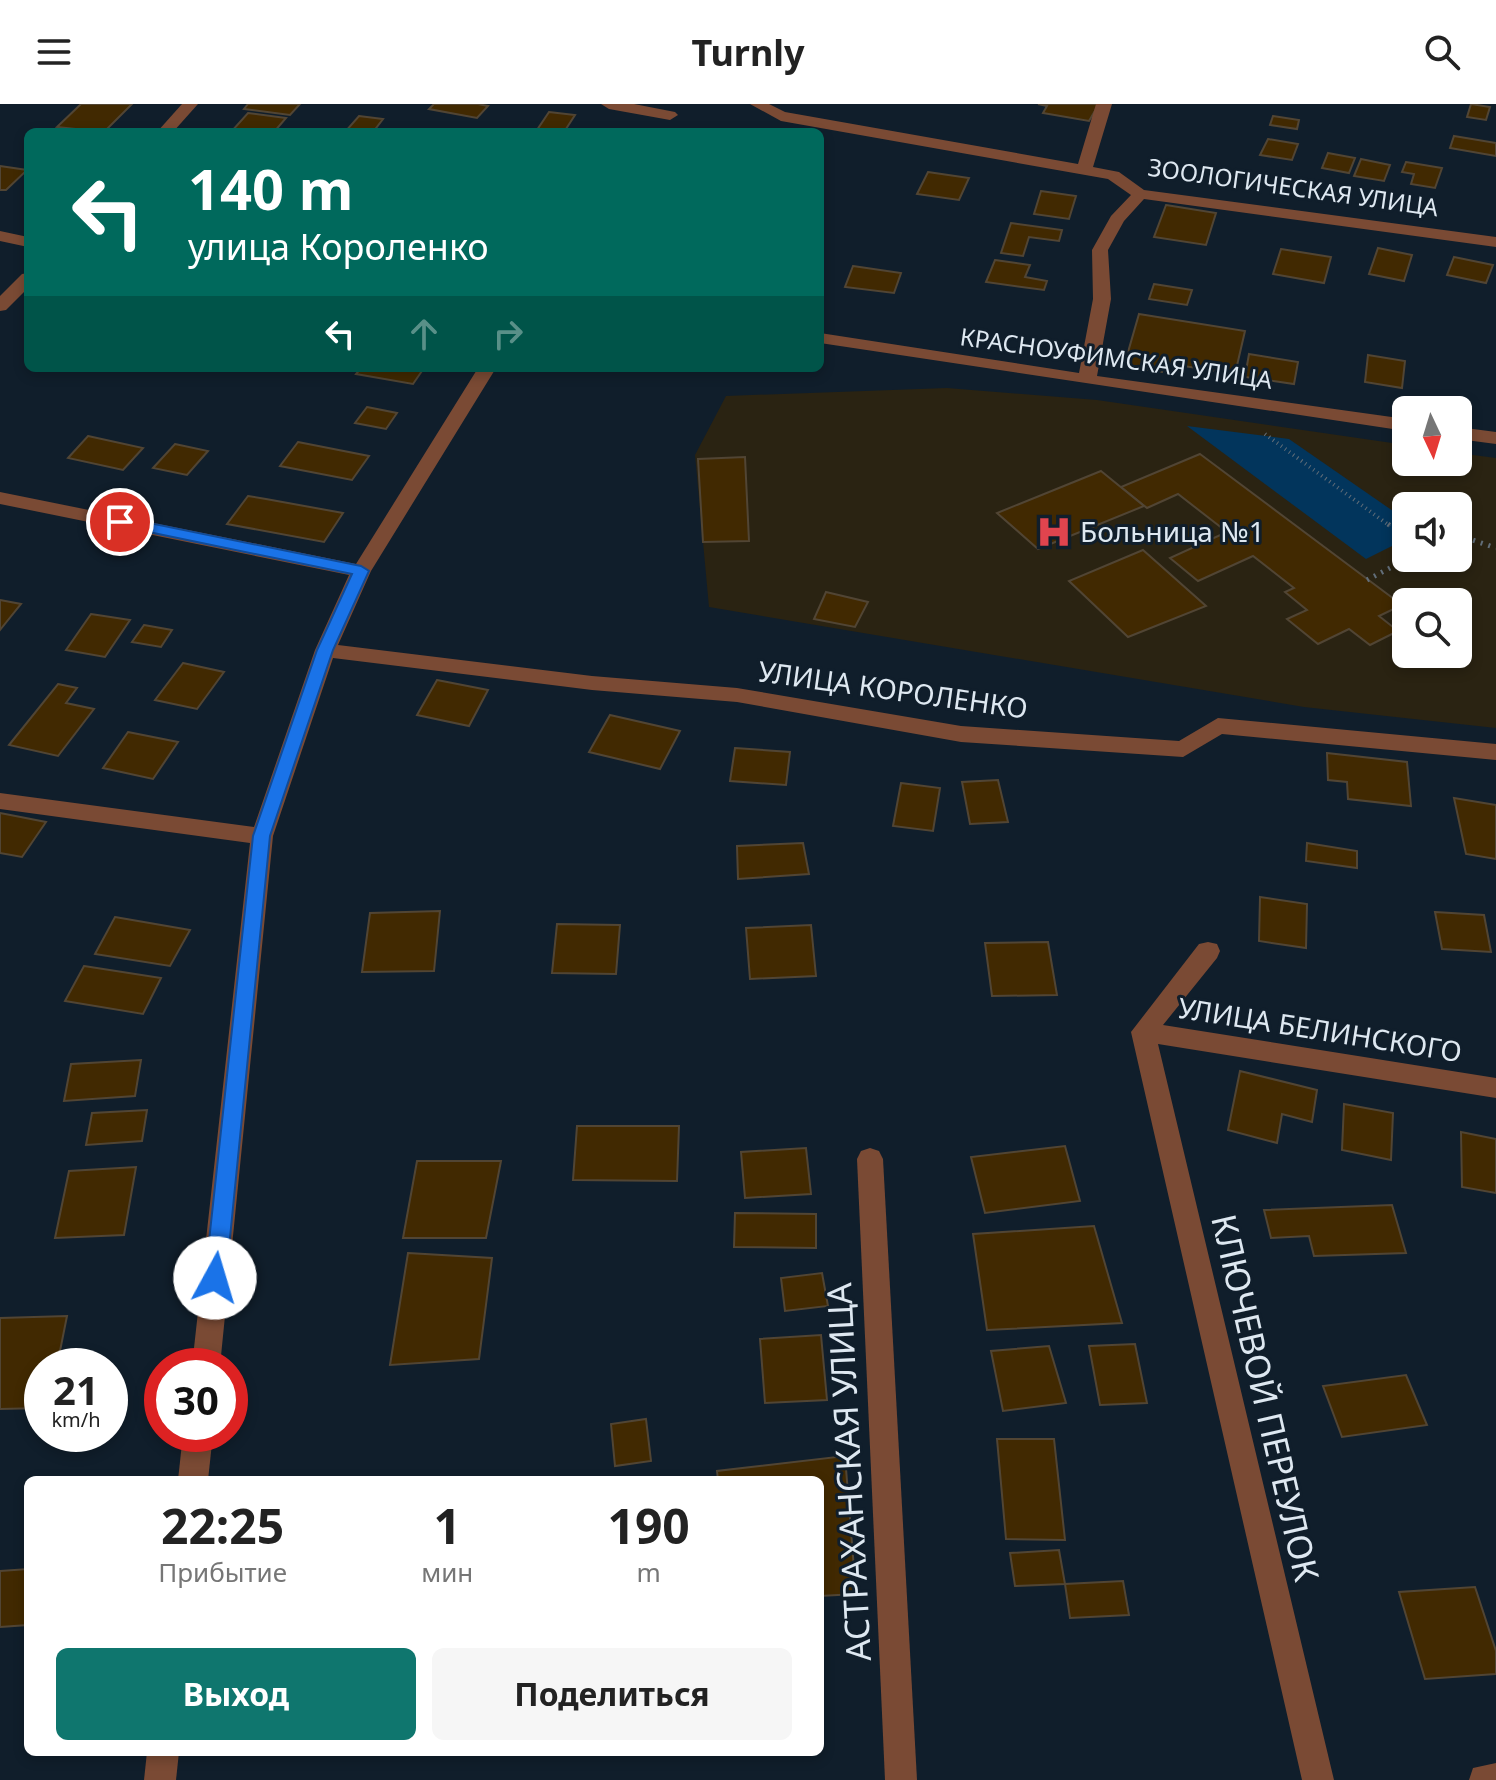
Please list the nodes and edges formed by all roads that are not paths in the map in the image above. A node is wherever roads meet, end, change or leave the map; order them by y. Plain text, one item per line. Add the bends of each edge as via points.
1 (190, 104) edge
2 (609, 104) edge
3 (758, 104) edge
4 (1104, 104) edge
5 (675, 110) edge
6 (169, 128) edge
7 (661, 128) edge
8 (1084, 170) junction
9 (1140, 194) junction
10 (0, 236) edge
11 (24, 241) edge
12 (1496, 242) edge
13 (24, 282) edge
14 (0, 306) edge
15 (824, 339) edge
16 (485, 372) edge
17 (1087, 380) junction
18 (1392, 423) edge
19 (1472, 435) edge
20 (1496, 438) edge
21 (0, 498) edge
22 (361, 571) junction
23 (325, 650) junction
24 (1496, 752) edge
25 (0, 801) edge
26 (262, 836) junction
27 (1208, 951) dead end
28 (1143, 1032) junction
29 (1496, 1088) edge
30 (870, 1159) dead end
31 (208, 1348) edge
32 (196, 1452) edge
33 (193, 1476) edge
34 (163, 1756) edge
35 (1496, 1779) edge
36 (160, 1780) edge
37 (901, 1780) edge
38 (1318, 1780) edge
39 (1485, 1780) edge

1 - 6 street
2 - 5 street
3 - 8 street, ЗООЛОГИЧЕСКАЯ УЛИЦА via 781,116
4 - 8 street
5 - 7 street
8 - 9 street, ЗООЛОГИЧЕСКАЯ УЛИЦА via 1113,175
9 - 12 street, ЗООЛОГИЧЕСКАЯ УЛИЦА
9 - 17 street via 1117,219 1100,250 1102,299
10 - 11 street
13 - 14 street
15 - 17 street, КРАСНОУФИМСКАЯ УЛИЦА
16 - 22 street
17 - 18 street, КРАСНОУФИМСКАЯ УЛИЦА
19 - 20 street
21 - 22 street
22 - 23 street
23 - 24 street, УЛИЦА КОРОЛЕНКО via 737,695 961,734 1183,749 1218,726
23 - 26 street
25 - 26 street
26 - 31 street
27 - 28 street, УЛИЦА БЕЛИНСКОГО
28 - 29 street, УЛИЦА БЕЛИНСКОГО
28 - 38 street, КЛЮЧЕВОЙ ПЕРЕУЛОК
30 - 37 street, АСТРАХАНСКАЯ УЛИЦА
32 - 33 street
34 - 36 street
35 - 39 street

